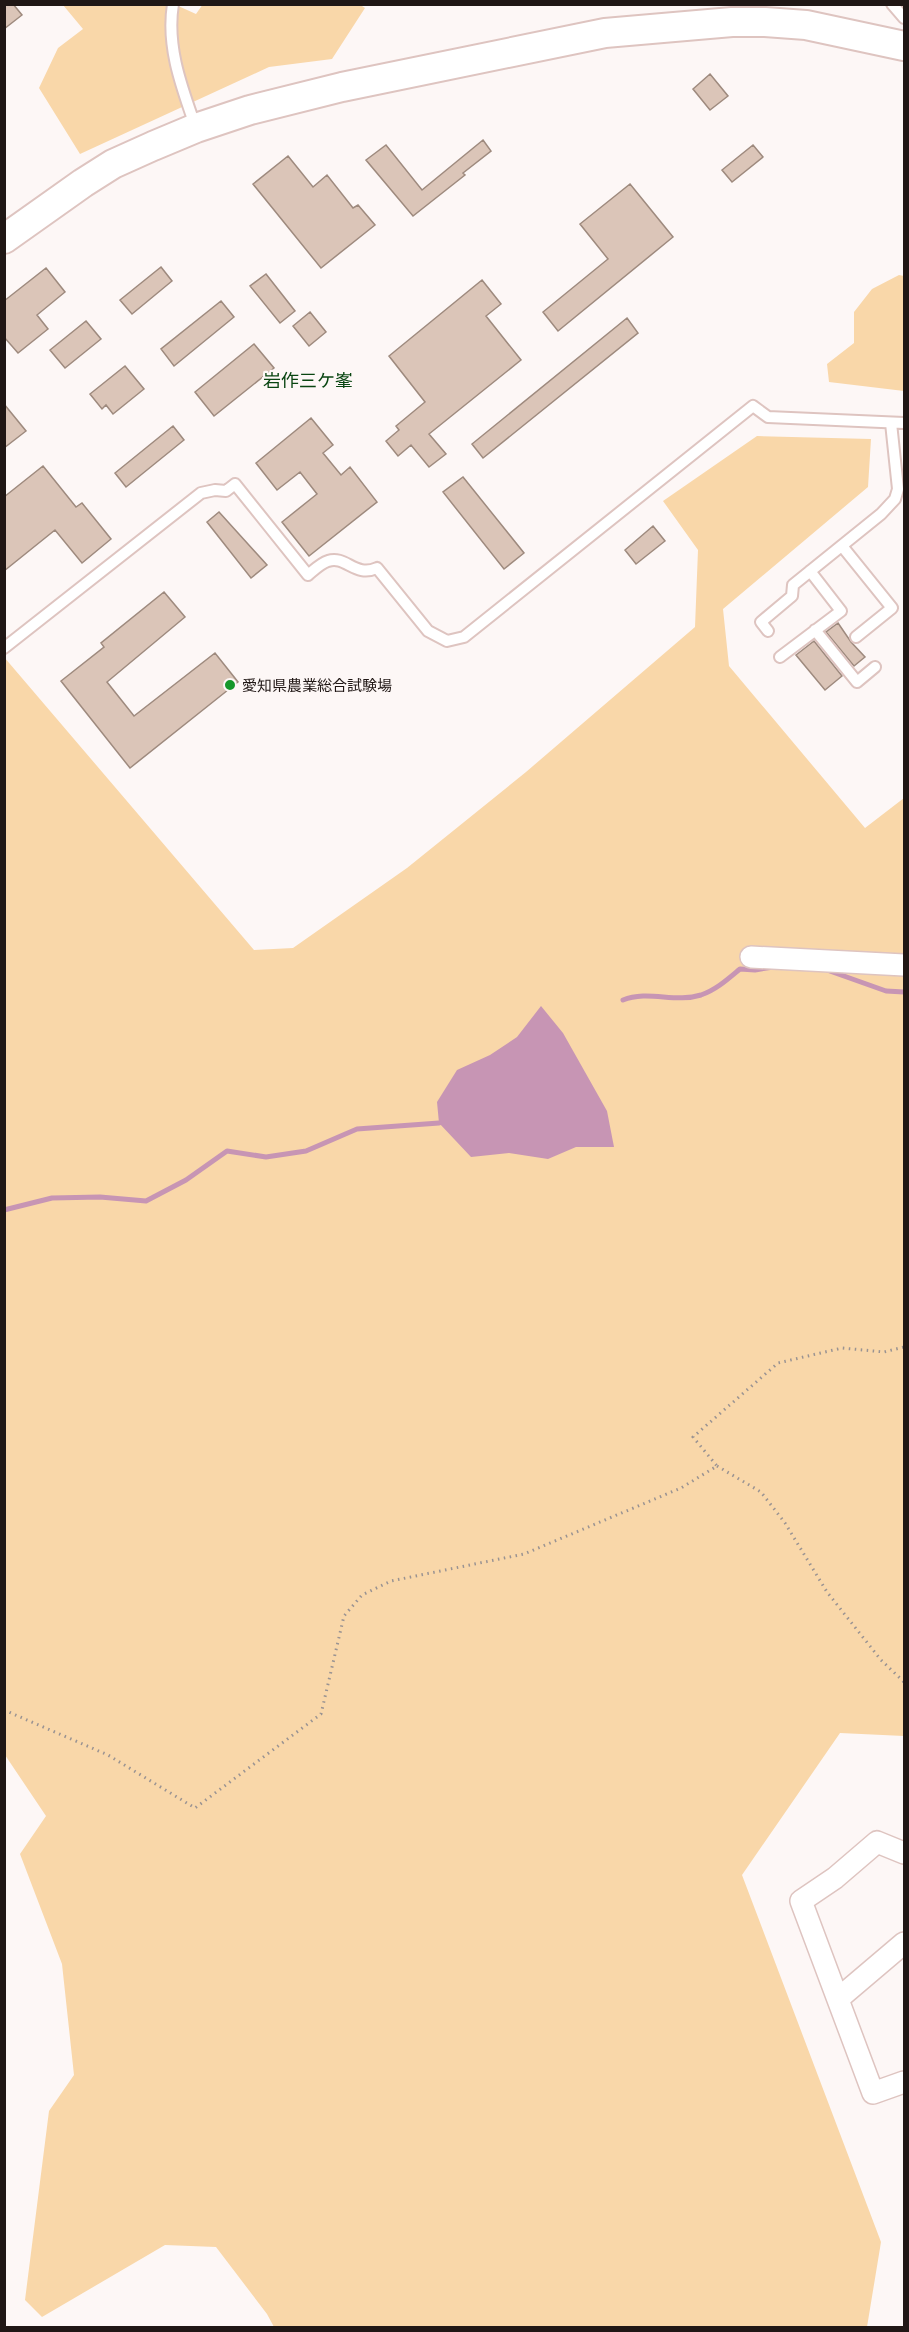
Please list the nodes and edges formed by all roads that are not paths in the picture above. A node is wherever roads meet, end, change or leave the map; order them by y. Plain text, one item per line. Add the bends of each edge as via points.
1 (174, 4) edge
2 (892, 4) edge
3 (904, 18) edge
4 (904, 45) edge
5 (196, 128) junction
6 (4, 239) edge
7 (891, 423) junction
8 (904, 423) edge
9 (900, 502) edge
10 (842, 546) junction
11 (810, 571) junction
12 (815, 630) junction
13 (768, 631) dead end
14 (856, 637) dead end
15 (4, 648) edge
16 (780, 657) dead end
17 (875, 667) dead end
18 (751, 957) dead end
19 (904, 965) edge
20 (904, 1853) edge
21 (904, 1943) edge
22 (838, 1999) junction
23 (904, 2082) edge

1 - 5 lane via 174,55
2 - 3 lane
4 - 5 street via 806,25 765,22 605,33 342,87
5 - 6 street via 113,164
7 - 8 lane
7 - 9 lane
7 - 15 lane via 768,417 753,406 464,637 455,640 447,641 429,631 378,568 361,571 338,560 327,561 308,575 235,484 226,491 201,493
9 - 10 lane
10 - 11 lane
10 - 14 lane via 892,608
11 - 12 lane via 841,611
11 - 13 lane via 793,585 792,596 761,622
12 - 16 lane
12 - 17 lane via 857,682
18 - 19 street
20 - 22 street via 877,1842 801,1901
21 - 22 street
22 - 23 street via 873,2092

